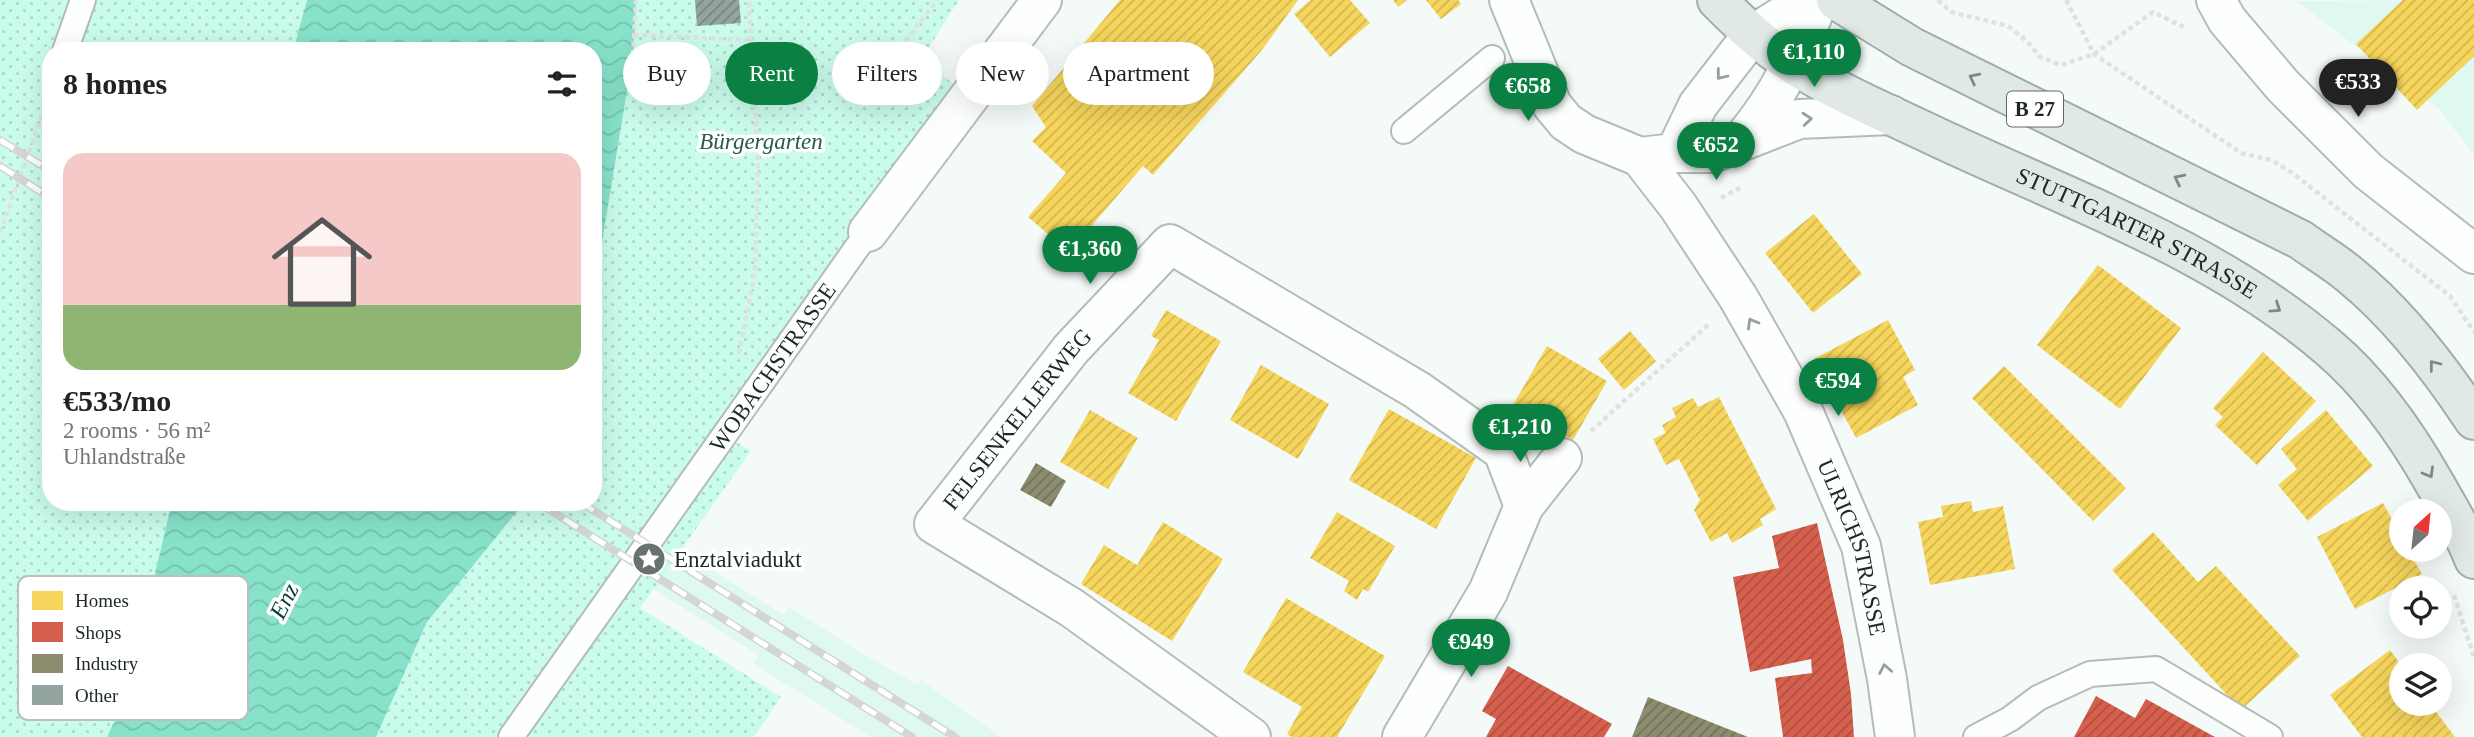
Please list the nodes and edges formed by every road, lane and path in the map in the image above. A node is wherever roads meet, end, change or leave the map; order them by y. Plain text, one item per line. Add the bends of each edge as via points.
1 (83, 0) edge
2 (636, 0) edge
3 (749, 0) edge
4 (937, 0) edge
5 (1042, 0) edge
6 (1509, 0) edge
7 (1717, 0) edge
8 (1808, 0) edge
9 (1819, 0) edge
10 (1836, 0) edge
11 (1938, 0) edge
12 (2066, 0) edge
13 (2222, 10) edge
14 (634, 35) junction
15 (1752, 35) junction
16 (751, 40) junction
17 (68, 42) edge
18 (634, 42) edge
19 (2094, 54) junction
20 (1492, 58) dead end
21 (1793, 65) junction
22 (957, 111) junction
23 (1891, 115) junction
24 (42, 116) edge
25 (1404, 131) dead end
26 (1742, 140) junction
27 (1657, 155) junction
28 (1747, 183) dead end
29 (1678, 206) junction
30 (0, 232) edge
31 (868, 232) joint
32 (2474, 254) edge
33 (1738, 297) junction
34 (2474, 332) edge
35 (736, 367) dead end
36 (2474, 420) edge
37 (1562, 458) joint
38 (1524, 506) junction
39 (2461, 571) edge
40 (2474, 657) edge
41 (511, 737) edge
42 (1251, 737) edge
43 (1402, 737) edge
44 (1895, 737) edge
45 (1976, 737) edge
46 (2270, 737) edge

1 - 17 lane
2 - 14 path
3 - 16 path
4 - 22 path via 891,60
5 - 22 street, WOBACHSTRASSE
6 - 27 street via 1552,105 1566,122 1584,134
7 - 15 main road, STUTTGARTER STRASSE
8 - 15 street
9 - 21 street
36 -> 10 main road, B 27 via 2389,312 2350,275 2301,240 1912,47
11 - 19 path via 1951,12 2008,26 2040,57 2061,65
12 - 19 path
13 - 19 path via 2196,33 2154,12
13 - 32 street via 2283,86 2368,171
14 - 16 path
14 - 18 path
15 - 21 main road, STUTTGARTER STRASSE
15 -> 27 street
16 - 35 path via 758,161 755,272
19 - 34 path via 2241,153 2271,160 2291,172 2450,296
20 - 25 lane
21 - 23 main road, STUTTGARTER STRASSE
21 - 26 street via 1765,113
22 - 31 street, WOBACHSTRASSE
26 -> 23 street via 1799,118
23 -> 39 main road, STUTTGARTER STRASSE via 2198,258 2329,348 2386,408 2429,473 2465,537
24 - 30 path
26 - 27 street via 1712,153
27 - 29 street, ULRICHSTRASSE
28 - 29 path via 1727,197
29 - 33 street, ULRICHSTRASSE
31 - 41 lane, WOBACHSTRASSE
33 - 37 path
44 -> 33 street, ULRICHSTRASSE via 1861,546 1803,411
37 - 38 street
38 - 42 street, FELSENKELLERWEG via 1503,451 1417,390 1170,244 1072,349 934,524 1072,608
38 - 43 street via 1489,592
39 - 40 path via 2459,605
45 - 46 lane via 2038,698 2090,674 2156,669

